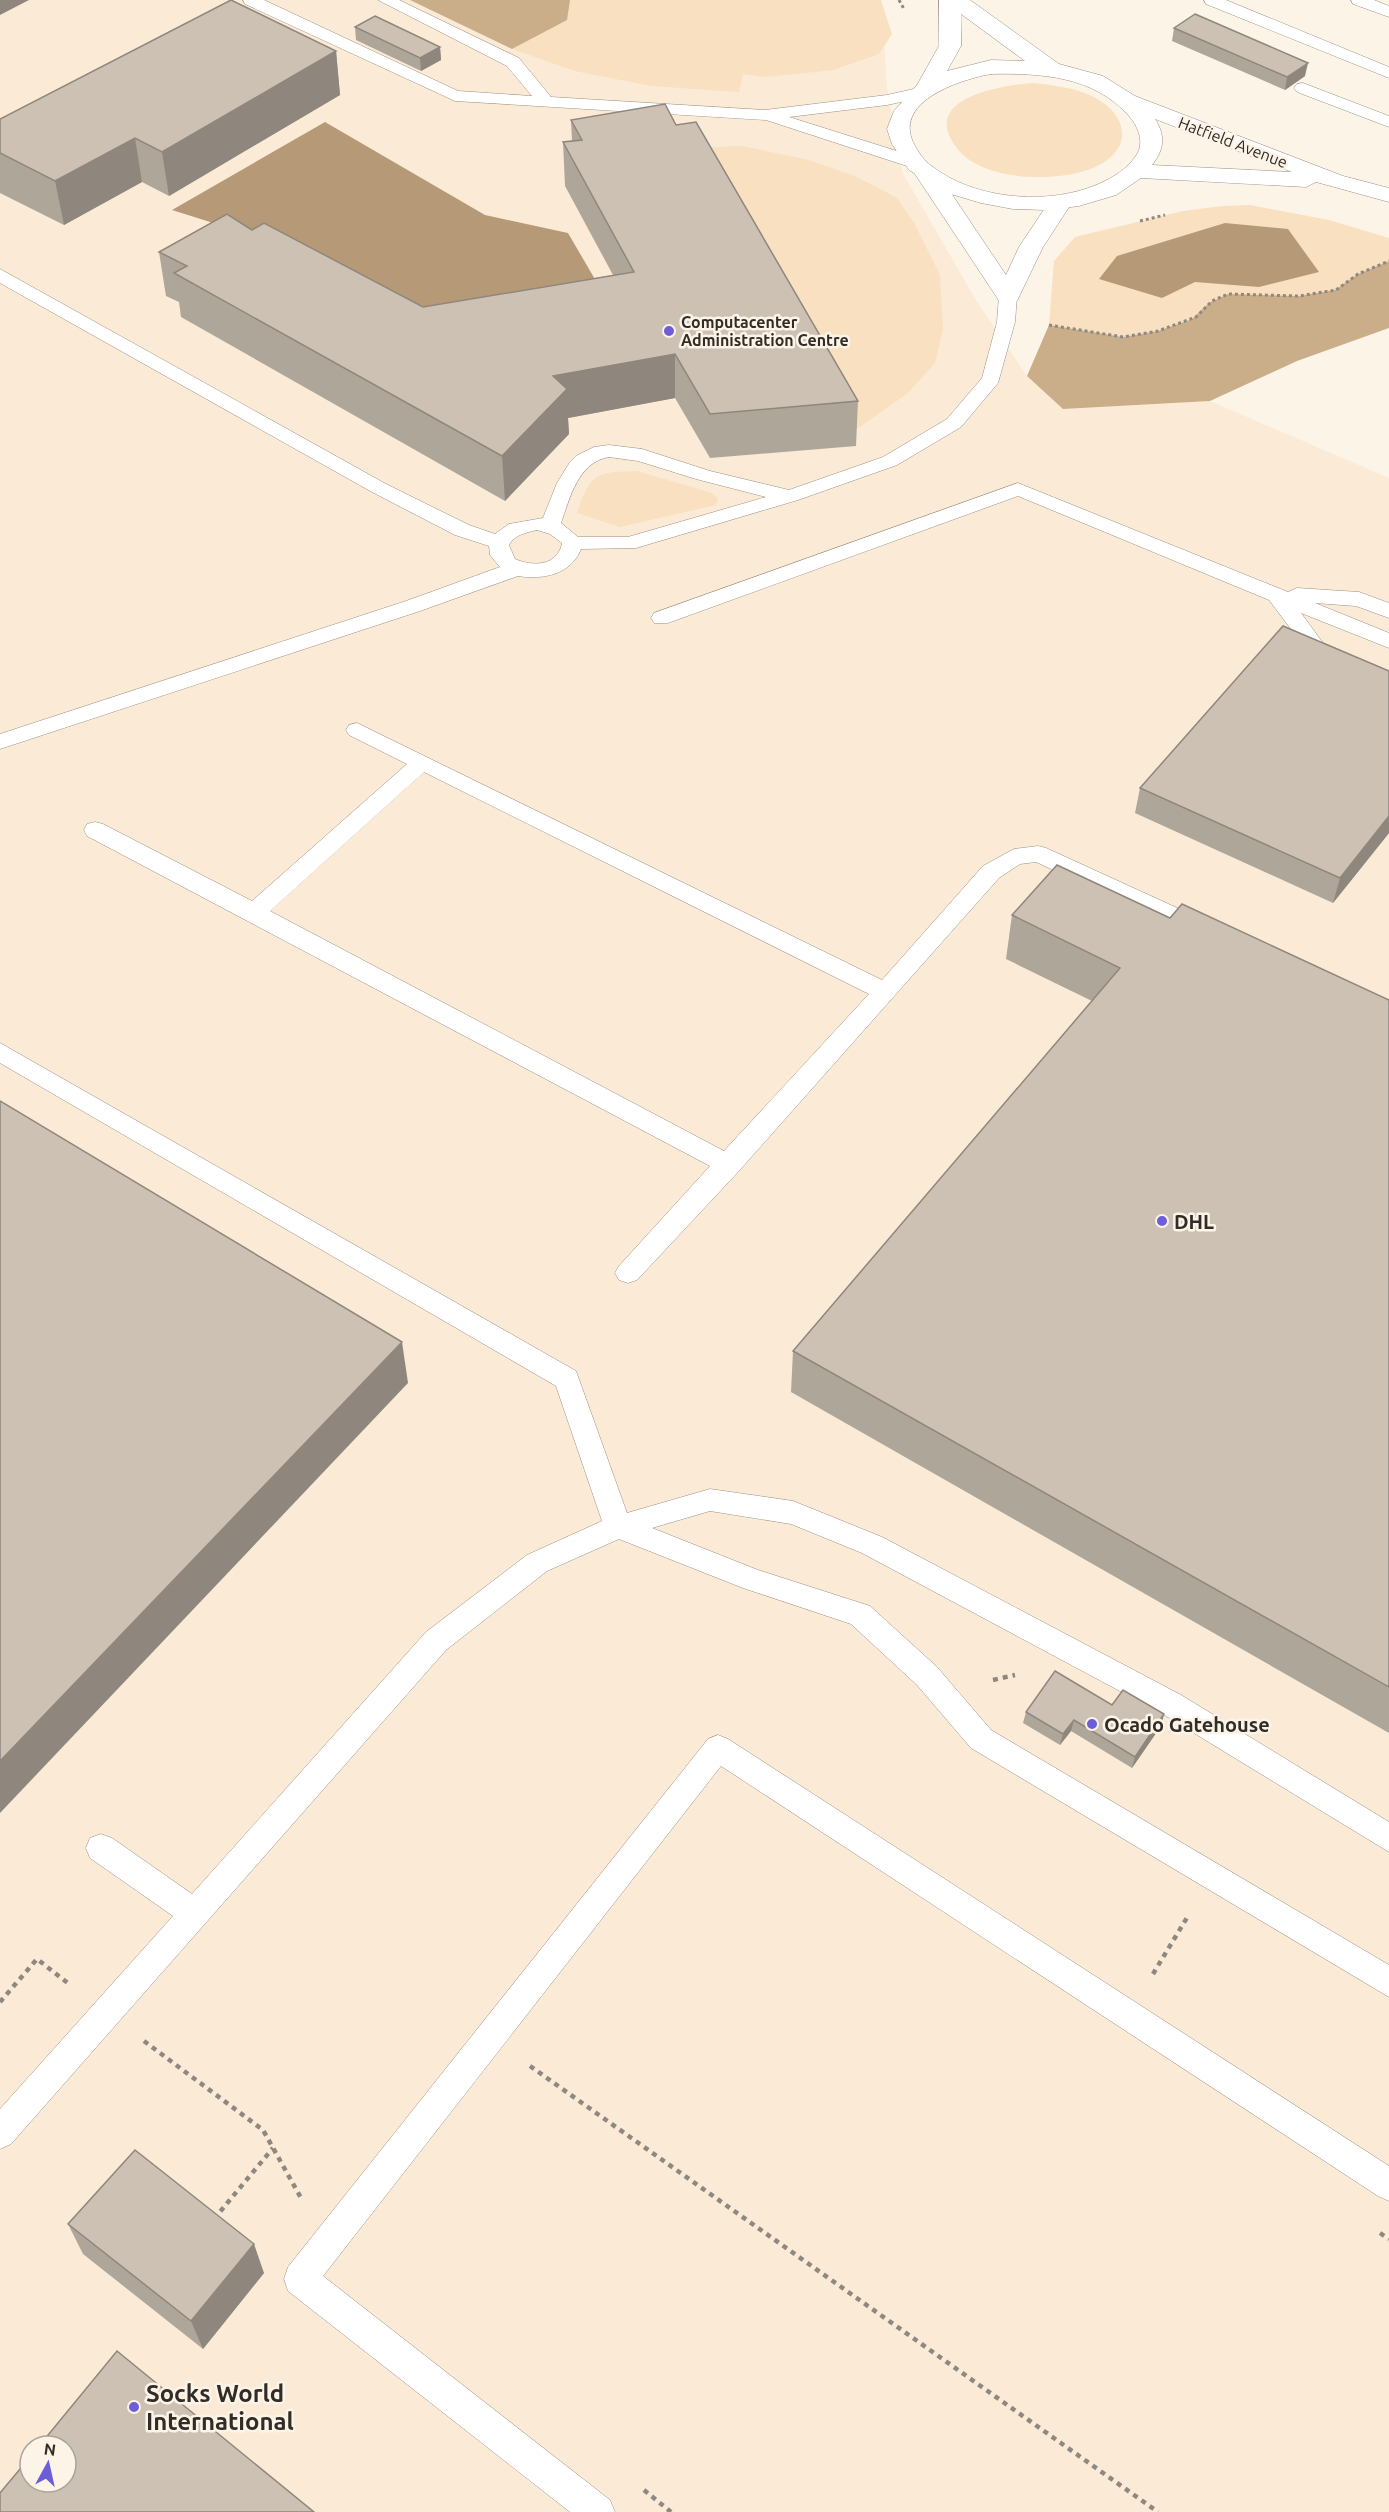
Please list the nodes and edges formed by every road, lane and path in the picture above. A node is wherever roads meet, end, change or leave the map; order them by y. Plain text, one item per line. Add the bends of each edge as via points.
1 (386, 0) edge
2 (950, 0) edge
3 (956, 0) edge
4 (1212, 0) edge
5 (1359, 0) edge
6 (248, 2) edge
7 (1389, 12) edge
8 (1053, 69) junction
9 (1389, 73) edge
10 (1303, 87) dead end
11 (923, 90) junction
12 (1132, 102) junction
13 (547, 103) junction
14 (765, 116) junction
15 (1389, 122) edge
16 (920, 168) junction
17 (1137, 171) junction
18 (1335, 181) junction
19 (1389, 195) edge
20 (1061, 201) junction
21 (1172, 214) dead end
22 (1129, 224) dead end
23 (1389, 261) edge
24 (0, 274) edge
25 (1008, 296) junction
26 (1006, 322) junction
27 (791, 496) junction
28 (550, 526) junction
29 (498, 542) junction
30 (572, 543) junction
31 (516, 569) junction
32 (1275, 593) junction
33 (1389, 611) edge
34 (660, 618) dead end
35 (1389, 641) edge
36 (1389, 679) edge
37 (357, 730) dead end
38 (0, 742) edge
39 (422, 762) junction
40 (95, 830) dead end
41 (254, 912) junction
42 (1218, 937) edge
43 (885, 992) junction
44 (0, 1052) edge
45 (729, 1165) junction
46 (628, 1273) dead end
47 (618, 1527) junction
48 (1019, 1674) dead end
49 (941, 1694) junction
50 (1389, 1838) edge
51 (101, 1848) dead end
52 (195, 1914) junction
53 (1189, 1914) dead end
54 (1389, 1982) edge
55 (1128, 2015) junction
56 (490, 2038) junction
57 (0, 2133) edge
58 (273, 2148) dead end
59 (1389, 2185) edge
60 (206, 2229) edge
61 (598, 2512) edge
62 (1158, 2512) edge

1 - 13 lane via 513,62
2 - 11 street via 950,46
3 - 8 street
4 - 9 lane
5 - 7 lane
6 - 13 lane via 455,96
8 - 11 street via 991,67 962,72
8 - 12 street via 1091,78
10 - 15 lane
11 - 14 lane via 887,100
11 - 16 street via 899,118 898,136
12 - 17 street via 1150,126 1150,150
12 - 18 street, Hatfield Avenue
13 - 14 lane
14 - 16 lane
16 - 20 street via 940,182 983,197 1014,202
16 - 25 street
17 - 18 street, Hatfield Avenue
17 - 20 street via 1089,196
18 - 19 street, Hatfield Avenue
20 - 25 street via 1031,247
21 - 22 path
23 - 26 path via 1358,274 1336,290 1299,296 1228,294 1212,301 1196,317 1158,331 1123,337
24 - 29 lane via 379,488 462,531
25 - 26 lane
26 - 27 lane via 991,379 954,423 890,461
27 - 28 lane via 701,475 651,458 601,452 584,458 568,480
27 - 30 lane via 629,543
28 - 29 lane via 513,529
28 - 30 lane
29 - 31 lane via 500,558
30 - 31 lane via 568,558 560,564 539,571
31 - 38 lane
32 - 33 lane via 1359,599
32 - 34 lane via 1018,489
32 - 35 lane
32 - 36 lane via 1316,648
37 - 39 lane
39 - 41 lane
39 - 43 lane
40 - 41 lane
41 - 45 lane
42 - 43 lane via 1038,854 1014,857 991,872
43 - 45 lane
44 - 47 lane via 567,1379
45 - 46 lane
47 - 49 lane via 753,1580 860,1615
47 - 50 lane via 710,1500 794,1513 872,1545 1171,1704
47 - 52 lane via 537,1563 436,1641
48 - 49 path
49 - 54 lane via 981,1739
51 - 52 lane
52 - 57 lane
53 - 55 path
55 - 56 lane via 718,1748
55 - 59 lane
56 - 61 lane via 300,2279
56 - 62 path
58 - 60 path

